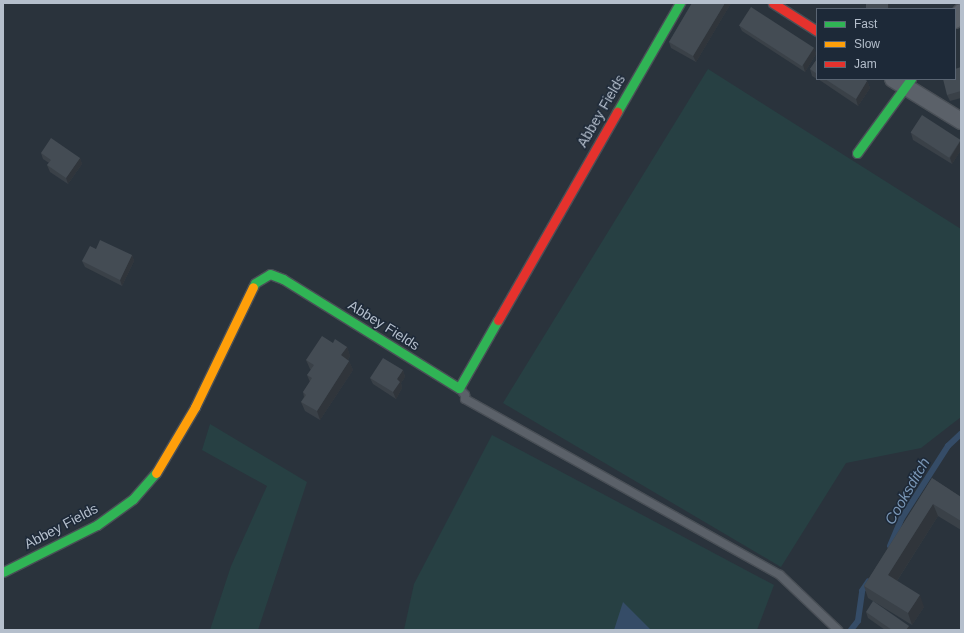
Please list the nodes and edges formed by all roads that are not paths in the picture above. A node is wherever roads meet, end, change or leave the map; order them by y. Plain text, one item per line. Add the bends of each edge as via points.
1 (680, 3) edge
2 (773, 3) edge
3 (816, 30) edge
4 (903, 82) edge
5 (961, 121) edge
6 (857, 153) dead end
7 (459, 388) junction
8 (3, 572) edge
9 (838, 630) edge

1 - 7 street, Abbey Fields
2 - 3 street
4 - 5 street
4 - 6 street
7 - 8 street, Abbey Fields via 283,279 270,274 255,283 195,407 160,468 133,499 98,525
7 - 9 lane via 465,399 780,575

